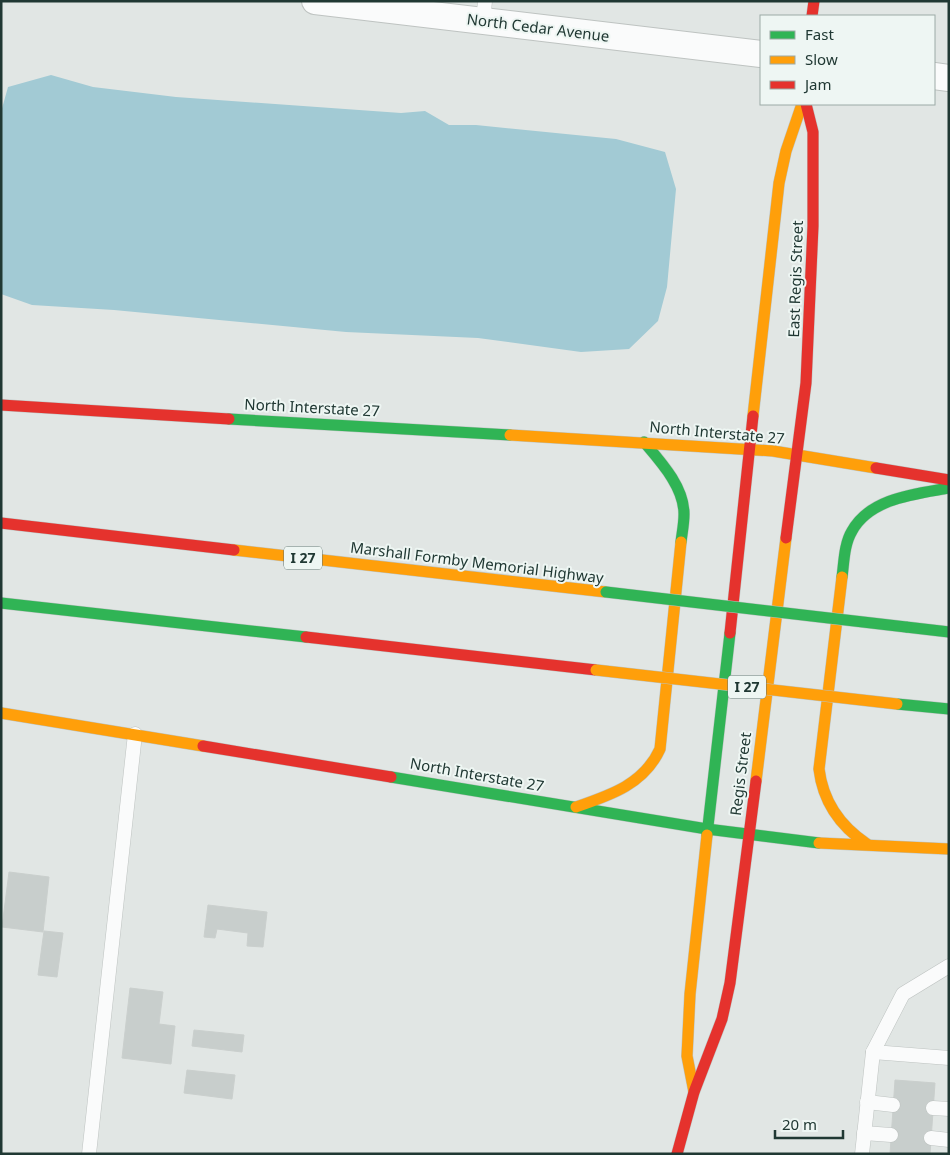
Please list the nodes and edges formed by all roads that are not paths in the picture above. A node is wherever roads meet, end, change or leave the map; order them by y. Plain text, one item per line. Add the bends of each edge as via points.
1 (315, 1) edge
2 (814, 1) edge
3 (484, 11) edge
4 (812, 15) edge
5 (760, 54) edge
6 (935, 76) edge
7 (949, 78) edge
8 (802, 105) edge
9 (806, 105) edge
10 (1, 405) edge
11 (644, 442) junction
12 (749, 449) junction
13 (796, 455) junction
14 (949, 480) edge
15 (949, 488) edge
16 (1, 523) edge
17 (1, 603) edge
18 (949, 632) edge
19 (949, 709) edge
20 (1, 713) edge
21 (136, 734) junction
22 (575, 808) junction
23 (707, 829) junction
24 (749, 835) junction
25 (867, 844) junction
26 (949, 849) edge
27 (949, 966) edge
28 (873, 1052) junction
29 (949, 1058) edge
30 (694, 1092) junction
31 (867, 1102) junction
32 (893, 1105) dead end
33 (933, 1108) dead end
34 (949, 1109) edge
35 (864, 1133) junction
36 (891, 1135) dead end
37 (931, 1138) dead end
38 (949, 1140) edge
39 (89, 1154) edge
40 (677, 1154) edge
41 (862, 1154) edge

1 - 3 street, North Cedar Avenue
2 - 4 main road
3 - 5 street, North Cedar Avenue
6 - 7 street
8 - 12 main road, East Regis Street via 779,183
9 - 13 main road, East Regis Street via 813,132 813,226 806,383
10 - 11 main road, North Interstate 27
11 - 12 main road, North Interstate 27
11 - 22 main road via 671,474 680,492 684,513 660,749 647,772 629,786
12 - 13 main road, North Interstate 27
12 - 23 main road, Regis Street
13 - 14 main road, North Interstate 27
13 - 24 main road, Regis Street
15 - 25 main road via 885,502 870,510 852,531 845,556 819,769 820,782 832,811
16 - 18 main road, Marshall Formby Memorial Highway / I 27, bridge
17 - 19 main road, I 27, bridge
20 - 21 main road, North Interstate 27
21 - 22 main road, North Interstate 27
21 - 39 lane
22 - 23 main road, North Interstate 27
23 - 24 main road, North Interstate 27
23 - 30 main road, Regis Street via 690,994 687,1056
24 - 25 main road, North Interstate 27 via 826,844
24 - 30 main road, Regis Street via 730,983 722,1019
25 - 26 main road, North Interstate 27
27 - 28 lane via 903,994
28 - 29 lane
28 - 31 lane
30 - 40 main road, Regis Street
31 - 32 lane
31 - 35 lane
33 - 34 lane
35 - 36 lane
35 - 41 lane
37 - 38 lane

